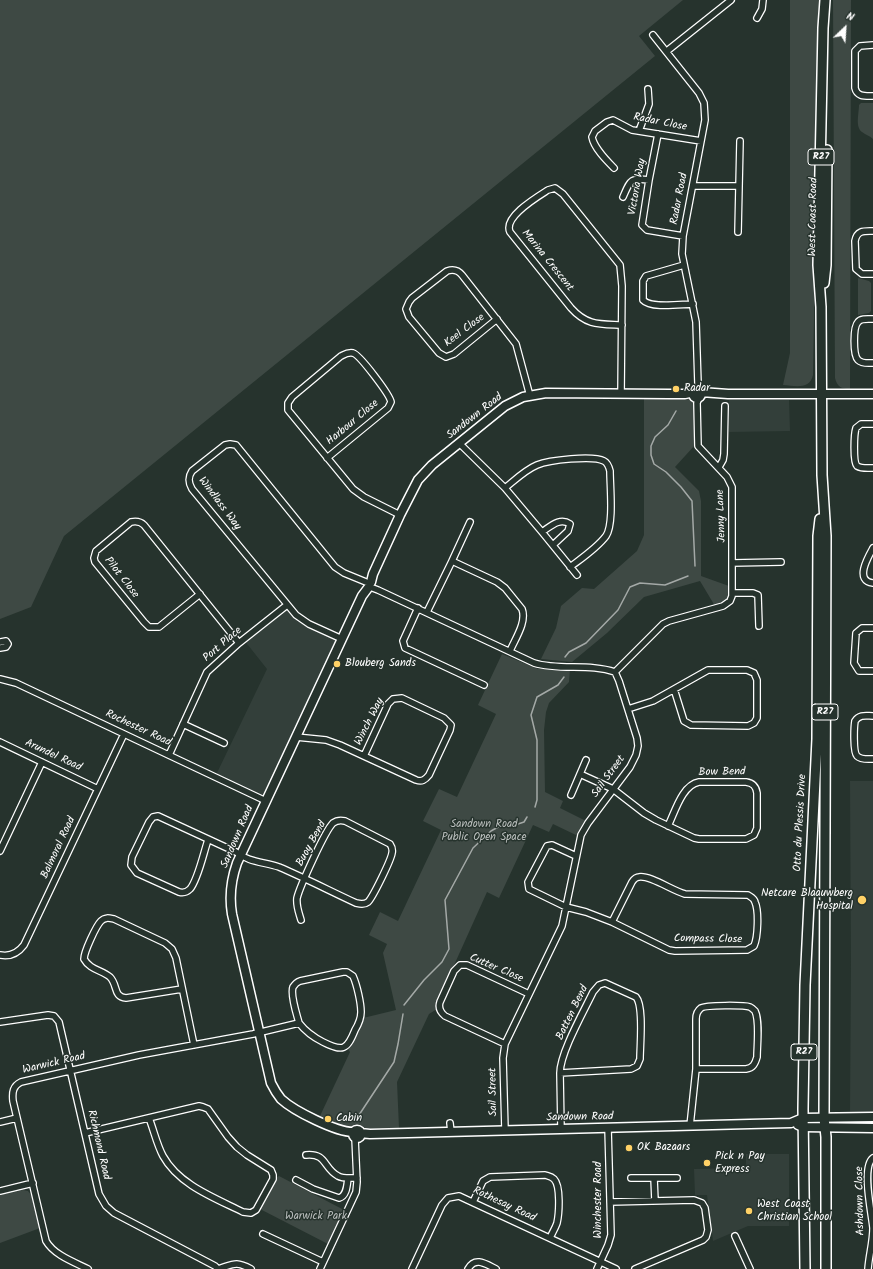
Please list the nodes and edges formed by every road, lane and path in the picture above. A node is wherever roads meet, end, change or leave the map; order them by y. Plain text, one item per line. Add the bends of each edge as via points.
1 (731, 0) edge
2 (763, 0) edge
3 (825, 4) edge
4 (757, 18) dead end
5 (653, 35) dead end
6 (873, 45) edge
7 (667, 51) junction
8 (648, 89) dead end
9 (873, 96) edge
10 (639, 131) junction
11 (658, 134) junction
12 (701, 141) junction
13 (740, 141) dead end
14 (614, 168) dead end
15 (649, 180) junction
16 (693, 186) junction
17 (739, 186) junction
18 (623, 197) dead end
19 (873, 231) edge
20 (738, 232) dead end
21 (683, 236) junction
22 (684, 265) junction
23 (873, 274) edge
24 (693, 304) junction
25 (498, 319) junction
26 (873, 319) edge
27 (622, 325) junction
28 (873, 363) edge
29 (621, 394) junction
30 (697, 394) junction
31 (873, 394) edge
32 (822, 395) junction
33 (530, 396) junction
34 (725, 406) dead end
35 (873, 424) edge
36 (459, 443) junction
37 (327, 458) junction
38 (719, 467) junction
39 (873, 468) edge
40 (505, 488) junction
41 (822, 498) junction
42 (400, 515) junction
43 (470, 522) dead end
44 (542, 532) junction
45 (553, 545) junction
46 (873, 548) edge
47 (452, 561) junction
48 (781, 562) dead end
49 (732, 564) junction
50 (570, 567) junction
51 (577, 575) dead end
52 (873, 583) edge
53 (368, 584) junction
54 (732, 593) junction
55 (200, 594) junction
56 (287, 605) junction
57 (418, 608) junction
58 (427, 612) junction
59 (759, 626) dead end
60 (873, 628) edge
61 (342, 639) junction
62 (0, 642) edge
63 (239, 643) junction
64 (0, 648) edge
65 (510, 651) junction
66 (615, 672) junction
67 (873, 672) edge
68 (0, 679) edge
69 (484, 685) dead end
70 (674, 690) junction
71 (628, 709) junction
72 (873, 716) edge
73 (183, 724) junction
74 (124, 734) junction
75 (296, 737) junction
76 (0, 742) edge
77 (224, 743) dead end
78 (169, 755) junction
79 (364, 756) junction
80 (873, 759) edge
81 (586, 760) dead end
82 (42, 762) junction
83 (580, 774) junction
84 (98, 789) junction
85 (613, 789) junction
86 (571, 795) dead end
87 (266, 801) junction
88 (668, 826) junction
89 (208, 840) junction
90 (0, 852) edge
91 (240, 856) junction
92 (576, 856) junction
93 (304, 879) junction
94 (566, 907) junction
95 (301, 920) dead end
96 (612, 922) junction
97 (0, 955) edge
98 (182, 990) junction
99 (529, 994) junction
100 (0, 1022) edge
101 (299, 1023) junction
102 (259, 1033) junction
103 (506, 1044) junction
104 (194, 1045) junction
105 (696, 1069) junction
106 (70, 1071) junction
107 (560, 1073) junction
108 (873, 1117) edge
109 (17, 1118) junction
110 (150, 1118) junction
111 (824, 1118) junction
112 (0, 1122) edge
113 (450, 1123) dead end
114 (803, 1123) junction
115 (690, 1126) junction
116 (608, 1128) junction
117 (824, 1128) junction
118 (873, 1128) edge
119 (561, 1129) junction
120 (504, 1130) junction
121 (451, 1132) junction
122 (85, 1133) junction
123 (355, 1136) junction
124 (306, 1155) dead end
125 (873, 1158) edge
126 (348, 1178) junction
127 (357, 1178) junction
128 (631, 1178) dead end
129 (654, 1178) junction
130 (677, 1178) dead end
131 (296, 1180) dead end
132 (32, 1183) junction
133 (0, 1191) edge
134 (655, 1201) junction
135 (473, 1202) junction
136 (610, 1202) junction
137 (263, 1234) dead end
138 (735, 1236) dead end
139 (550, 1238) junction
140 (324, 1262) junction
141 (600, 1262) junction
142 (88, 1269) edge
143 (218, 1269) edge
144 (251, 1269) edge
145 (320, 1269) edge
146 (412, 1269) edge
147 (468, 1269) edge
148 (496, 1269) edge
149 (597, 1269) edge
150 (616, 1269) edge
151 (634, 1269) edge
152 (750, 1269) edge
153 (804, 1269) edge
154 (826, 1269) edge
155 (868, 1269) edge

1 - 7 street
2 - 4 street
3 - 32 main road, West Coast Road / R27 via 818,265
5 - 7 street, Radar Road
6 - 9 street via 860,46 855,51 855,88 861,95
7 - 12 street, Radar Road via 702,98 705,114
8 - 10 street via 649,104
10 - 11 street, Radar Close
10 - 14 street, Radar Close via 612,120 593,133 593,142
11 - 12 street, Radar Close
11 - 15 street, Victoria Way
12 - 16 street, Radar Road
13 - 17 street
15 - 18 street via 633,179
15 - 21 street, Victoria Way via 641,223 643,227
16 - 17 street
16 - 21 street, Radar Road
17 - 20 street
19 - 23 street via 861,231 855,238 855,266 861,273
21 - 22 street, Radar Road
22 - 24 street, Radar Road
22 - 24 street via 646,276 643,300 648,304
24 - 30 street, Radar Road via 696,322
25 - 25 street, Keel Close via 455,270 447,271 412,298 406,309 409,317 439,353 446,357 454,354
25 - 33 street, Keel Close via 516,344
26 - 28 street via 860,320 855,329 856,358 861,362
27 - 27 street, Marina Crescent via 620,265 563,194 555,188 548,190 514,215 509,224 510,232 571,308 580,317 594,324
27 - 29 street, Marina Crescent
29 - 30 street, Sandown Road
29 - 33 street, Sandown Road
30 - 32 street
30 - 38 street, Jenny Lane via 698,444
31 - 32 street
32 - 41 main road, Otto du Plessis Drive / R27
33 - 36 street, Sandown Road via 505,406
34 - 38 street via 724,454
35 - 39 street via 861,424 856,428 854,459 857,465
36 - 40 street
36 - 42 street, Sandown Road via 424,474 414,487
37 - 37 street, Harbour Close via 288,410 288,405 292,397 346,353 351,352 359,357 388,394 391,402 388,408
37 - 42 street, Harbour Close via 357,493
38 - 49 street, Jenny Lane via 732,487
40 - 44 street
40 - 50 street via 529,469 551,461 596,459 608,464 609,530 599,543
41 - 111 main road, Otto du Plessis Drive / R27 via 826,536
41 - 114 main road, Otto du Plessis Drive / R27 via 818,536 817,739 805,986
42 - 53 street, Sandown Road
43 - 47 street
44 - 45 street
44 - 45 street via 560,522 570,524 568,531
45 - 50 street
46 - 52 street via 864,564 863,572 865,580
47 - 58 street
47 - 65 street via 497,582 522,609 523,621
48 - 49 street
49 - 54 street, Jenny Lane
50 - 51 street
53 - 56 street, Windlass Way via 335,567 237,447 232,444 225,445 192,471 188,480 189,485
53 - 57 street
53 - 61 street, Sandown Road
54 - 59 street via 757,594
54 - 66 street via 730,601 723,606 663,624
55 - 55 street, Pilot Close via 142,522 131,522 96,551 96,562 149,627 159,626
55 - 63 street, Pilot Close
56 - 61 street, Windlass Way via 303,620
56 - 63 street, Port Place
57 - 58 street
57 - 69 street via 403,641 405,648
58 - 65 street
60 - 67 street via 862,628 856,633 854,656 857,669 862,672
61 - 75 street, Sandown Road
62 - 64 street via 4,640 8,644
63 - 73 street, Port Place via 207,672
65 - 66 street via 539,664 599,668
66 - 71 street, Sail Street
68 - 74 street, Rochester Road via 16,683
70 - 70 street via 708,670 750,670 757,680 757,718 748,726 691,725 684,720
70 - 71 street via 653,701
71 - 85 street, Sail Street via 637,738 637,751 633,763
72 - 80 street via 859,717 854,724 854,752 857,757
73 - 77 street
73 - 78 street, Port Place
74 - 78 street, Rochester Road
74 - 84 street, Balmoral Road
75 - 79 street, Winch Way via 326,740
75 - 87 street, Sandown Road
76 - 82 street, Arundel Road
78 - 87 street, Rochester Road
79 - 79 street, Winch Way via 422,781 429,775 451,725 444,718 406,700 395,698 388,704
81 - 83 street
82 - 84 street, Arundel Road
82 - 90 street
83 - 85 street, Bow Bend
83 - 86 street
84 - 97 street, Balmoral Road via 24,945 13,954
85 - 88 street, Bow Bend via 644,813
85 - 92 street, Sail Street via 583,830
87 - 91 street, Sandown Road
88 - 88 street, Bow Bend via 699,839 751,838 757,828 756,787 746,782 693,783 685,790
89 - 89 street via 161,817 153,817 132,857 131,865 137,873 178,892 186,892 195,881
89 - 91 street, Buoy Bend
91 - 93 street, Buoy Bend via 269,864
91 - 102 street, Sandown Road via 231,884 231,907
92 - 94 street, Sail Street
92 - 94 street, Compass Close via 552,845 547,846 528,884 531,890
93 - 93 street, Buoy Bend via 356,903 366,903 388,865 392,849 387,842 338,821 327,832
93 - 95 street, Buoy Bend via 297,902
94 - 96 street, Compass Close
94 - 99 street, Sail Street via 560,930
96 - 96 street, Compass Close via 663,948 675,951 747,950 755,944 757,932 756,904 748,895 684,894 640,876 632,882
98 - 98 street via 176,958 169,946 111,918 101,921 86,949 84,959 92,967 110,977 119,996 126,998
98 - 104 street
99 - 103 street, Sail Street
99 - 103 street, Cutter Close via 467,965 460,965 454,971 440,1002 441,1012
100 - 106 street, Richmond Road via 48,1015 56,1018
101 - 101 street via 293,994 293,987 297,983 343,972 353,976 361,1015 347,1045 342,1048 333,1047 310,1035
101 - 102 street, Warwick Road
102 - 104 street, Warwick Road
102 - 123 street, Sandown Road via 269,1078 281,1099 291,1107
103 - 120 street, Sail Street via 503,1058
104 - 106 street, Warwick Road
105 - 105 street via 696,1019 700,1009 745,1006 752,1008 757,1022 757,1057 754,1065 746,1069
105 - 115 street
106 - 109 street, Warwick Road via 21,1082 16,1086 12,1097
106 - 122 street, Richmond Road
107 - 107 street, Batten Bend via 562,1059 597,987 602,983 608,984 639,1000 640,1059 637,1066 631,1069
107 - 119 street, Batten Bend
108 - 111 street, Sandown Road
109 - 112 street
109 - 132 street, Warwick Road
110 - 110 street via 199,1106 208,1109 237,1147 273,1172 273,1179 256,1210 251,1213 243,1212 185,1180 162,1155
110 - 122 street
111 - 114 street, Sandown Road
111 - 117 main road, Otto du Plessis Drive / R27
113 - 121 street
114 - 115 street, Sandown Road
114 - 117 street, Sandown Road
114 - 153 main road, Otto du Plessis Drive / R27
115 - 116 street, Sandown Road
116 - 119 street, Sandown Road
116 - 136 street, Winchester Road
117 - 118 street, Sandown Road
117 - 154 main road, Otto du Plessis Drive / R27
119 - 120 street, Sandown Road
120 - 121 street, Sandown Road
121 - 123 street, Sandown Road
122 - 143 street, Richmond Road via 99,1194 110,1210
123 - 127 street
124 - 126 street via 320,1157 336,1174
125 - 155 street, Ashdown Close via 868,1168 868,1202 873,1228
126 - 127 street
126 - 131 street via 344,1194 339,1198
127 - 140 street via 354,1198
128 - 129 street
129 - 130 street
129 - 134 street
132 - 133 street
132 - 142 street, Warwick Road via 48,1244 56,1252
134 - 136 street
134 - 151 street via 700,1202 704,1208 707,1234 699,1242
135 - 139 street, Rothesay Road
135 - 139 street via 483,1181 490,1177 550,1176 558,1188 559,1213
135 - 146 street, Rothesay Road via 459,1196 451,1197 443,1203
136 - 141 street, Winchester Road via 610,1238
137 - 140 street
138 - 152 street
139 - 141 street, Rothesay Road
140 - 145 street
141 - 149 street, Winchester Road
141 - 150 street, Rothesay Road
143 - 144 street via 237,1263
147 - 148 street via 473,1263 482,1262

